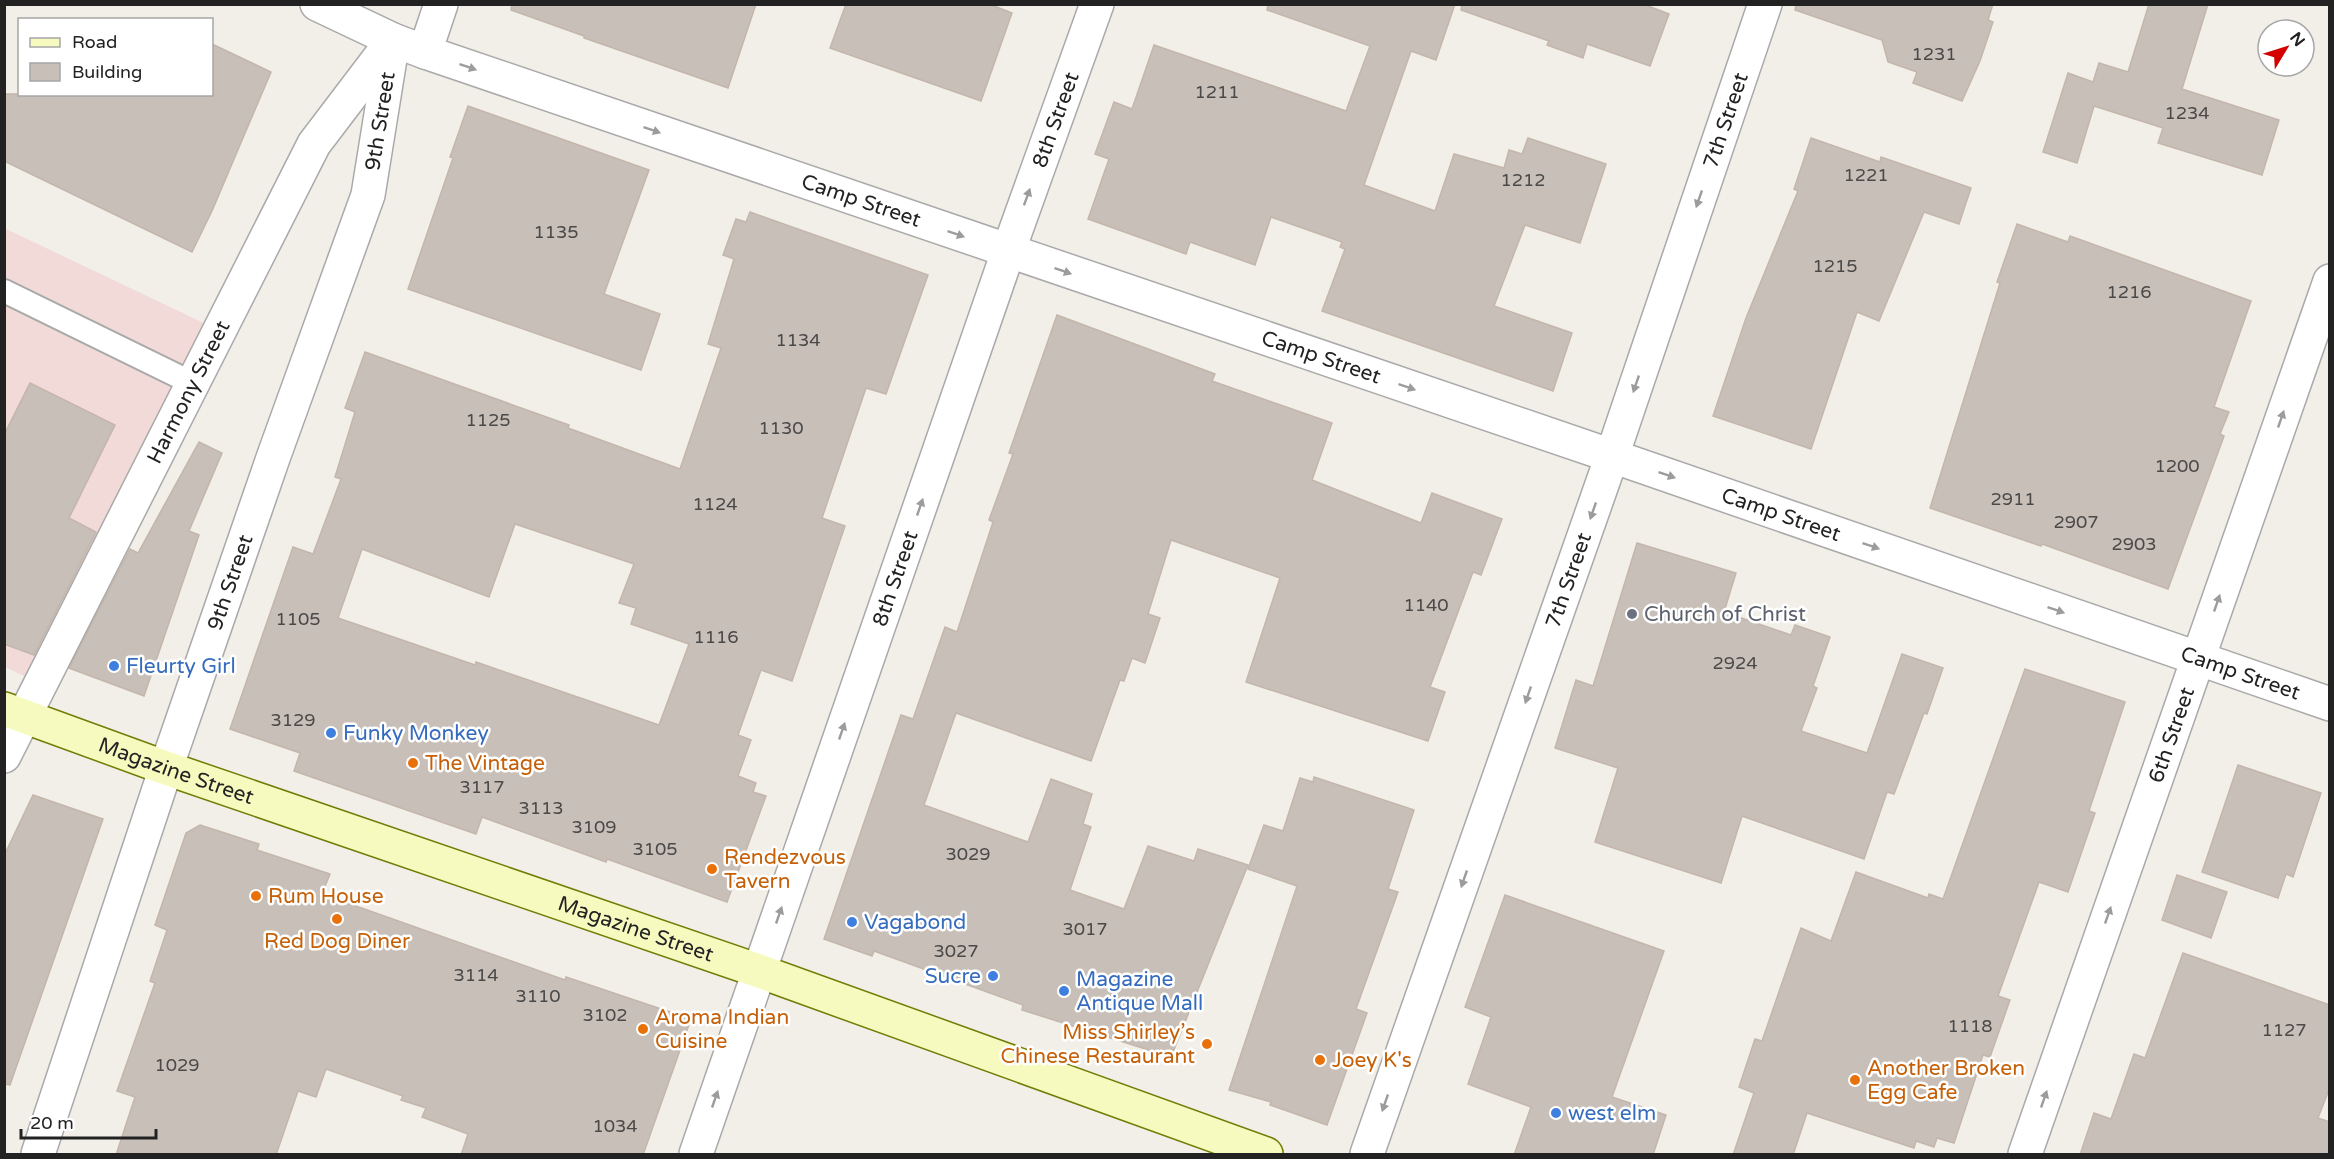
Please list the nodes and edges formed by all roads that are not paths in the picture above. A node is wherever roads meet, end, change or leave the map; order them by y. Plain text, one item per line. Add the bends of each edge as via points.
1 (317, 4) edge
2 (441, 4) edge
3 (1097, 4) edge
4 (1765, 4) edge
5 (355, 13) edge
6 (393, 40) junction
7 (425, 52) junction
8 (1008, 252) junction
9 (2330, 281) edge
10 (4, 291) edge
11 (192, 383) junction
12 (1612, 456) junction
13 (2198, 659) junction
14 (2330, 704) edge
15 (14, 713) edge
16 (4, 756) edge
17 (166, 768) junction
18 (759, 971) junction
19 (38, 1155) edge
20 (696, 1155) edge
21 (1266, 1155) edge
22 (1367, 1155) edge
23 (2025, 1155) edge

1 - 5 street, Camp Street
2 - 7 street
8 -> 3 street, 8th Street
4 -> 12 street, 7th Street
5 - 6 street, Camp Street
6 - 7 street, Camp Street
6 - 11 street, Harmony Street via 314,144
6 - 17 street, 9th Street via 368,195
7 -> 8 street, Camp Street
8 -> 12 street, Camp Street
18 -> 8 street, 8th Street
13 -> 9 street, 6th Street
10 - 11 lane
11 - 15 street, Harmony Street
12 -> 13 street, Camp Street
12 -> 22 street, 7th Street
13 - 14 street, Camp Street
23 -> 13 street, 6th Street
15 - 16 street, Harmony Street
15 - 17 street, Magazine Street
17 - 18 street, Magazine Street
17 - 19 street, 9th Street
20 -> 18 street, 8th Street
18 - 21 street, Magazine Street

